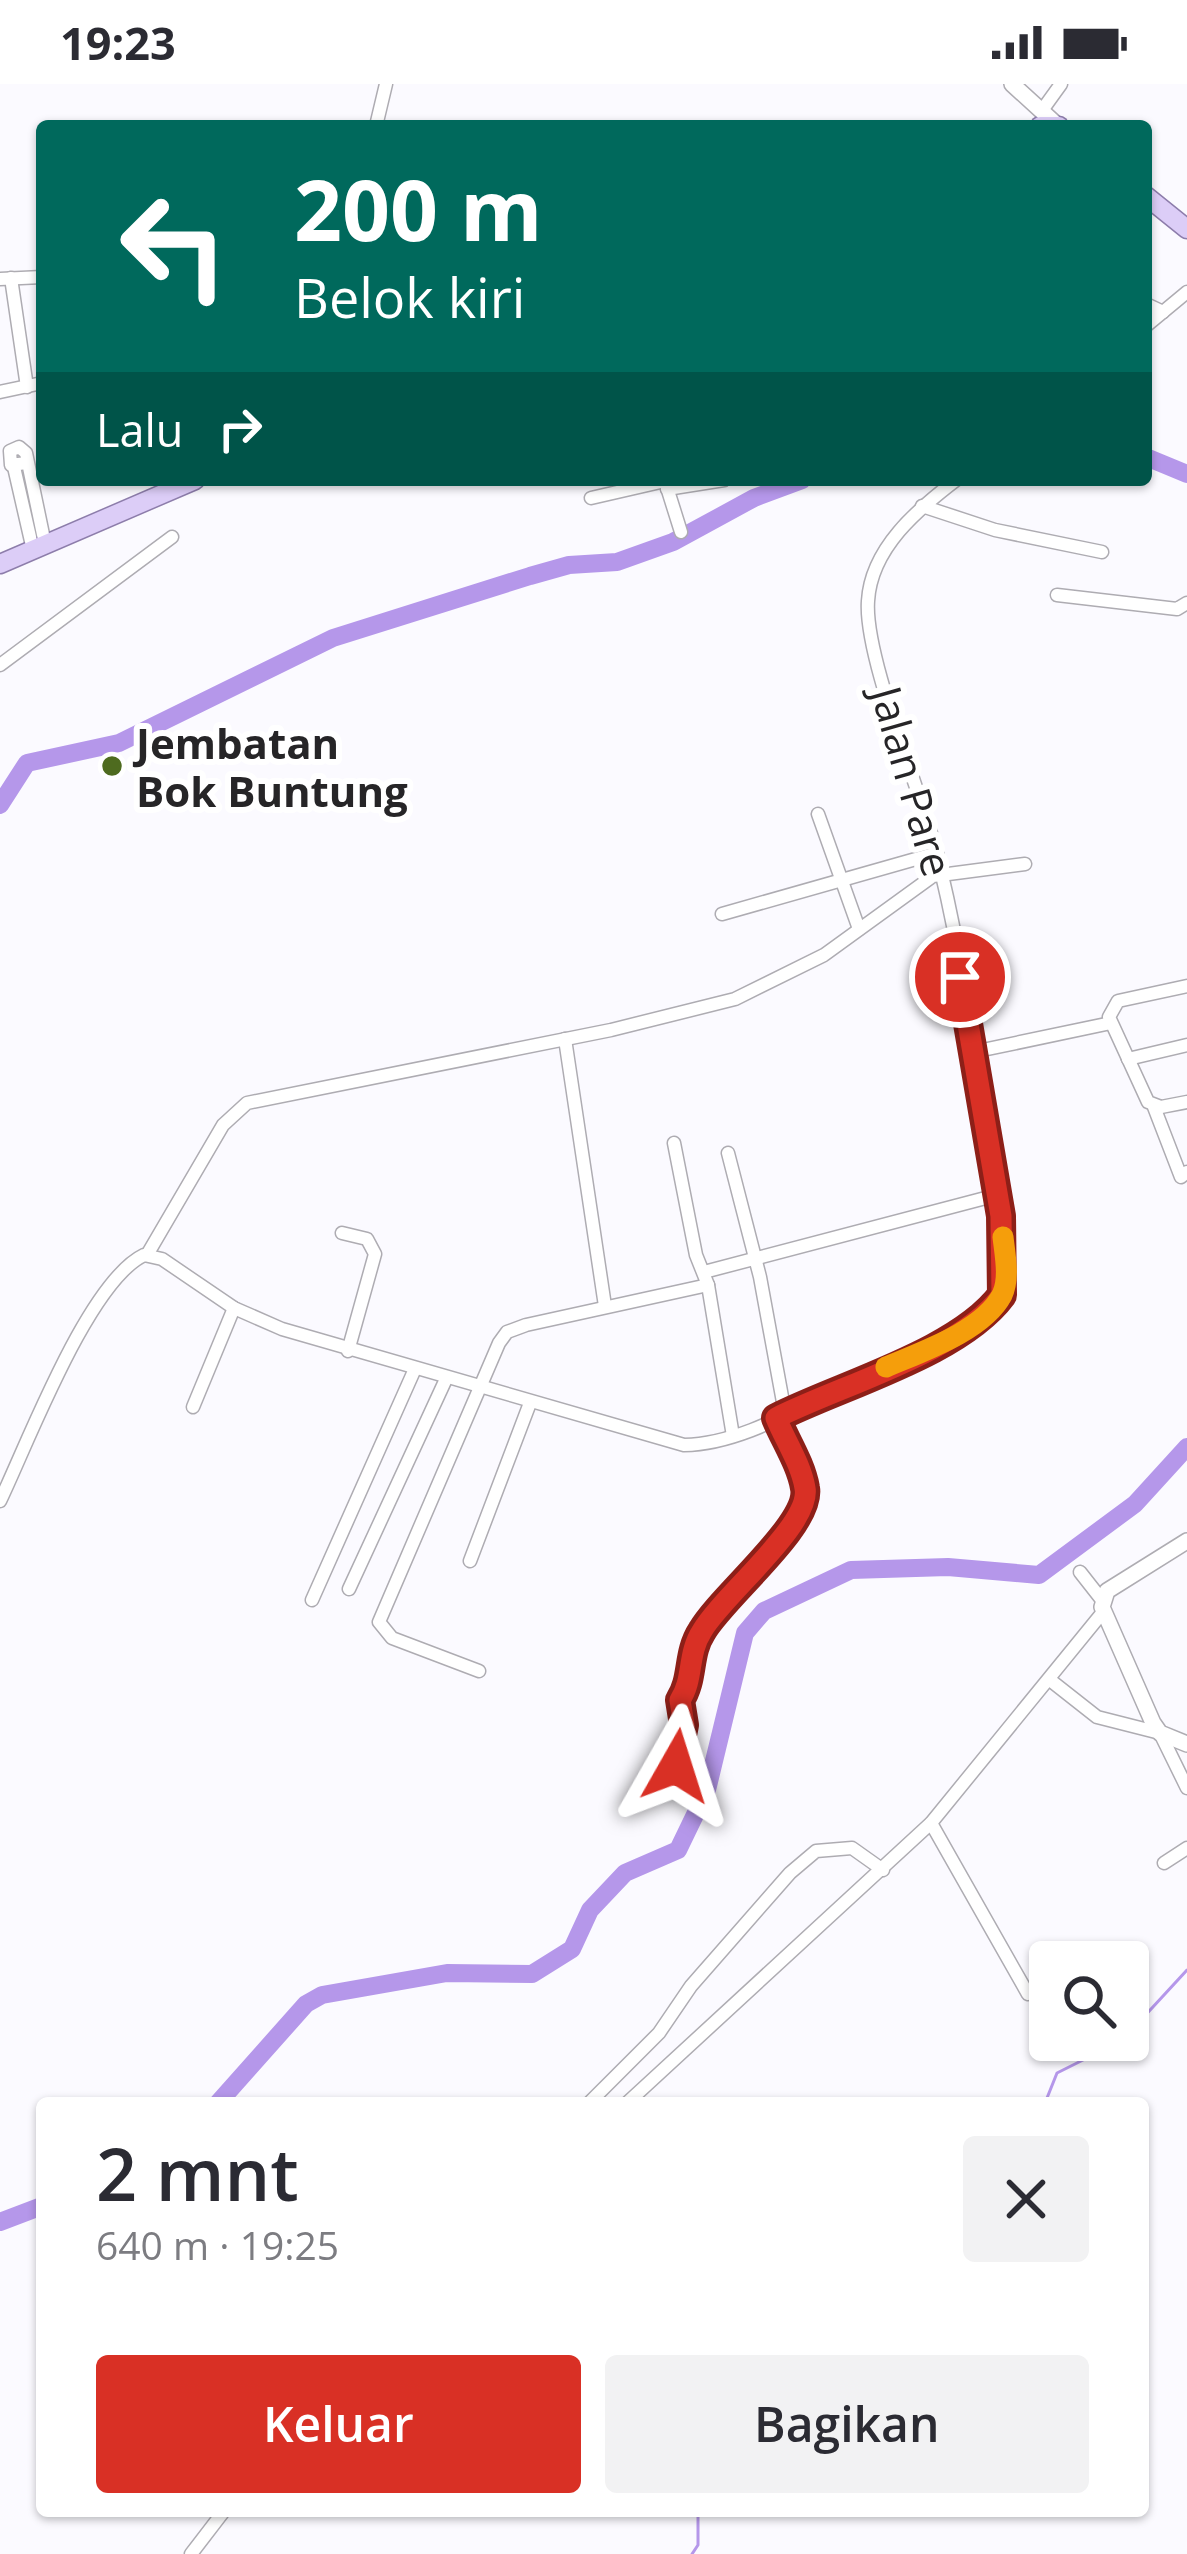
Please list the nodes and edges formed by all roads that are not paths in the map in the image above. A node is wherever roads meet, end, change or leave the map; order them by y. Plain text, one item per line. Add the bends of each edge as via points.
1 (386, 84) edge
2 (1012, 84) edge
3 (1061, 84) edge
4 (1041, 117) edge
5 (377, 120) edge
6 (1152, 201) edge
7 (1187, 229) edge
8 (36, 277) edge
9 (5, 279) edge
10 (1187, 292) edge
11 (1152, 307) edge
12 (1163, 312) junction
13 (1152, 321) edge
14 (36, 384) edge
15 (27, 386) junction
16 (0, 392) edge
17 (19, 460) edge
18 (650, 486) edge
19 (666, 486) edge
20 (948, 486) edge
21 (159, 490) edge
22 (591, 498) dead end
23 (922, 506) junction
24 (681, 532) dead end
25 (172, 537) dead end
26 (39, 547) junction
27 (1102, 552) dead end
28 (0, 564) edge
29 (1058, 595) dead end
30 (1187, 603) edge
31 (0, 665) edge
32 (818, 814) dead end
33 (937, 853) junction
34 (1025, 864) dead end
35 (941, 874) junction
36 (838, 878) junction
37 (722, 914) dead end
38 (859, 929) junction
39 (1187, 986) edge
40 (1112, 1023) junction
41 (565, 1039) junction
42 (1187, 1046) edge
43 (973, 1052) junction
44 (1128, 1059) junction
45 (1187, 1102) edge
46 (1154, 1107) junction
47 (674, 1143) dead end
48 (728, 1153) dead end
49 (1187, 1172) edge
50 (998, 1195) junction
51 (342, 1233) dead end
52 (147, 1255) junction
53 (755, 1259) junction
54 (706, 1278) junction
55 (605, 1306) junction
56 (234, 1308) junction
57 (348, 1351) junction
58 (414, 1371) junction
59 (446, 1379) junction
60 (482, 1389) junction
61 (530, 1403) junction
62 (193, 1407) dead end
63 (780, 1416) junction
64 (734, 1436) junction
65 (0, 1501) edge
66 (1187, 1541) edge
67 (332, 1554) junction
68 (470, 1561) dead end
69 (358, 1566) junction
70 (1079, 1573) dead end
71 (349, 1588) dead end
72 (312, 1600) dead end
73 (1102, 1606) junction
74 (479, 1671) dead end
75 (1050, 1679) junction
76 (1160, 1732) junction
77 (1187, 1743) edge
78 (676, 1766) dead end
79 (1187, 1787) edge
80 (931, 1823) junction
81 (1187, 1848) edge
82 (1164, 1863) dead end
83 (883, 1870) junction
84 (1028, 1994) dead end
85 (596, 2097) edge
86 (633, 2097) edge
87 (219, 2517) edge
88 (191, 2554) edge

1 - 5 street
2 - 4 street
3 - 4 street
6 - 7 main road
8 - 9 street
9 - 15 street
10 - 12 street
11 - 12 street
12 - 13 street
14 - 15 street
15 - 16 street
17 - 26 street
18 - 22 street
19 - 24 street
20 - 23 street, Jalan Pare
21 - 26 main road
23 - 27 street
23 - 33 street, Jalan Pare via 890,545 867,605
25 - 31 street
26 - 28 main road
29 - 30 street via 1177,609
32 - 36 street
33 - 35 street, Jalan Pare
33 - 36 street
34 - 35 street
35 - 38 street
35 - 43 street, Jalan Pare
36 - 37 street
36 - 38 street
38 - 41 street via 760,990
39 - 40 street via 1118,1001 1109,1011
40 - 43 street
40 - 44 street
41 - 52 street via 247,1103 223,1125
41 - 55 street
42 - 44 street
43 - 50 street, Jalan Pare
44 - 46 street
45 - 46 street
46 - 49 street via 1175,1167 1181,1177
47 - 54 street
48 - 53 street
50 - 53 street
50 - 63 street, Jalan Pare via 1005,1285 979,1318
51 - 57 street via 367,1239 375,1254
52 - 56 street
52 - 65 street via 123,1271 88,1318
53 - 54 street
53 - 63 street
54 - 55 street
54 - 64 street
55 - 60 street via 507,1332
56 - 57 street
56 - 62 street
57 - 58 street
58 - 59 street
58 - 67 street
59 - 60 street
59 - 69 street
60 - 61 street
60 - 74 street via 379,1622 392,1638
61 - 64 street via 672,1444
61 - 68 street
63 - 64 street
63 - 78 street via 805,1501 691,1650
66 - 73 street via 1106,1591
67 - 69 street
67 - 72 street
69 - 71 street
70 - 73 street
73 - 75 street
73 - 76 street
75 - 76 street via 1097,1717
75 - 80 street
76 - 77 street
76 - 79 street
80 - 83 street
80 - 84 street
81 - 82 street
83 - 85 street via 852,1848 810,1855
83 - 86 street
87 - 88 street

